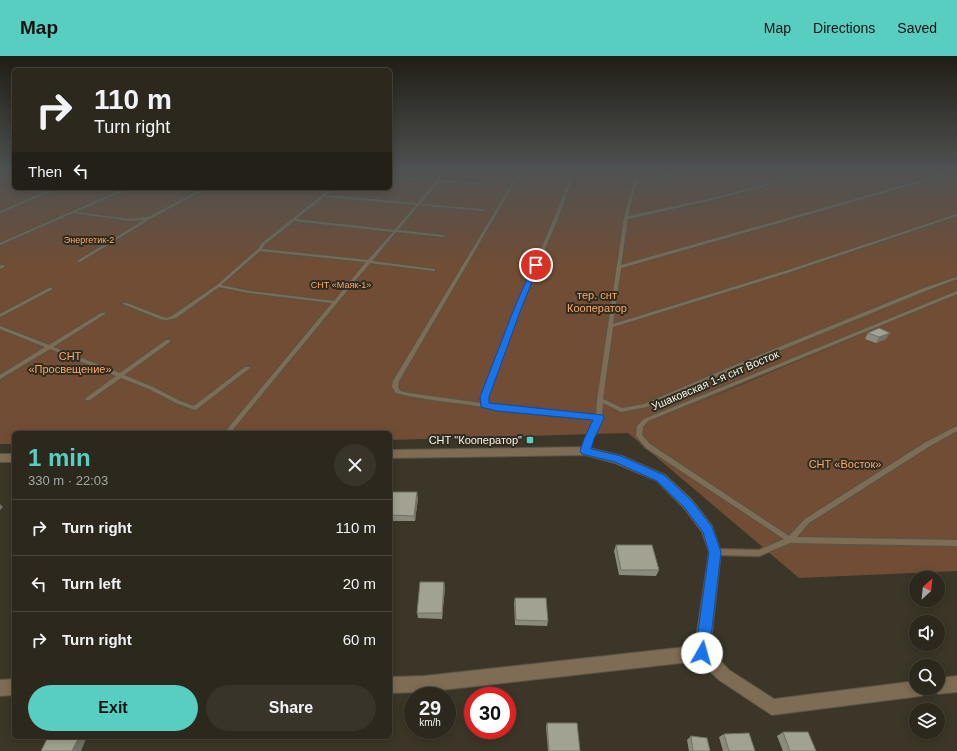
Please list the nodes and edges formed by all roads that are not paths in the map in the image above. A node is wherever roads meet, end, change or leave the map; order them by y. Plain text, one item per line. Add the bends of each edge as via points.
1 (23, 202) edge
2 (97, 202) edge
3 (179, 202) edge
4 (316, 202) edge
5 (399, 202) edge
6 (502, 202) edge
7 (561, 202) edge
8 (630, 202) edge
9 (697, 202) edge
10 (846, 202) edge
11 (417, 204) junction
12 (482, 210) dead end
13 (0, 212) edge
14 (74, 213) junction
15 (957, 215) edge
16 (149, 218) junction
17 (626, 218) junction
18 (294, 220) junction
19 (395, 232) junction
20 (443, 236) dead end
21 (0, 244) edge
22 (259, 250) junction
23 (79, 261) dead end
24 (368, 262) junction
25 (619, 267) junction
26 (434, 270) dead end
27 (957, 278) edge
28 (218, 286) junction
29 (51, 289) dead end
30 (957, 292) edge
31 (335, 302) junction
32 (126, 304) dead end
33 (103, 314) dead end
34 (0, 316) edge
35 (611, 326) junction
36 (0, 327) edge
37 (168, 341) dead end
38 (50, 347) junction
39 (247, 368) dead end
40 (120, 376) junction
41 (0, 377) edge
42 (88, 399) dead end
43 (600, 400) junction
44 (484, 405) junction
45 (600, 418) junction
46 (957, 428) edge
47 (229, 431) edge
48 (585, 451) junction
49 (392, 454) edge
50 (0, 458) edge
51 (12, 458) edge
52 (790, 540) junction
53 (957, 543) edge
54 (715, 552) junction
55 (702, 653) junction
56 (957, 684) edge
57 (392, 685) edge
58 (945, 685) edge
59 (12, 687) edge
60 (0, 688) edge
61 (909, 690) edge

1 - 13 lane
2 - 14 lane
3 - 16 lane
4 - 18 lane
5 - 11 lane
6 - 44 lane via 395,387 398,392 409,395
7 - 44 lane via 517,309 484,397
8 - 17 lane
9 - 17 lane
10 - 25 lane
11 - 12 lane
11 - 19 lane
14 - 16 lane via 130,220
14 - 21 lane
15 - 35 lane via 786,272
16 - 23 lane
17 - 25 lane
18 - 19 lane
18 - 22 lane
19 - 20 lane
19 - 24 lane
22 - 24 lane
22 - 28 lane
24 - 26 lane
24 - 31 lane
25 - 35 lane
27 - 43 lane via 744,363 645,406 621,410
28 - 31 lane
28 - 32 lane via 174,317 167,318
29 - 34 lane
30 - 52 lane, Ушаковская 1-я снт Восток via 646,420 640,426 639,436 648,446
31 - 47 lane
33 - 38 lane
35 - 43 lane
36 - 38 lane
37 - 40 lane
38 - 40 lane
38 - 41 lane
39 - 40 lane via 195,408
40 - 42 lane
43 - 45 lane
44 - 45 lane
45 - 48 lane
46 - 52 lane via 807,521
48 - 49 street
48 - 54 street via 618,459 661,478 688,504 708,530
50 - 51 street
52 - 53 lane
52 - 54 lane via 759,553
54 - 55 street
55 - 57 street via 424,684
55 - 61 street via 724,675 772,707
56 - 58 street
59 - 60 street

